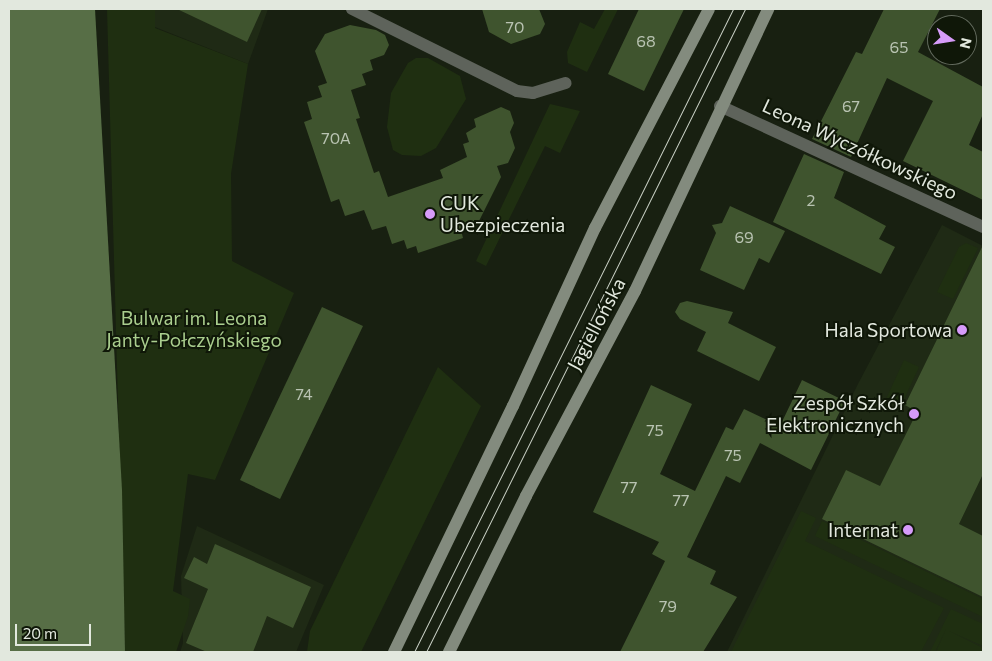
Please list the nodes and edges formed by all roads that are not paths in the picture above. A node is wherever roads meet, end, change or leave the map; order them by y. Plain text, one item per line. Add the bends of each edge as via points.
1 (352, 9) edge
2 (709, 9) edge
3 (768, 9) edge
4 (566, 83) dead end
5 (720, 106) junction
6 (983, 227) edge
7 (394, 652) edge
8 (448, 652) edge

1 - 4 street via 517,90 533,92
2 - 7 main road, Jagiellońska via 595,228 514,406
3 - 5 main road, Jagiellońska
5 - 6 street, Leona Wyczółkowskiego
5 - 8 main road, Jagiellońska via 635,291

